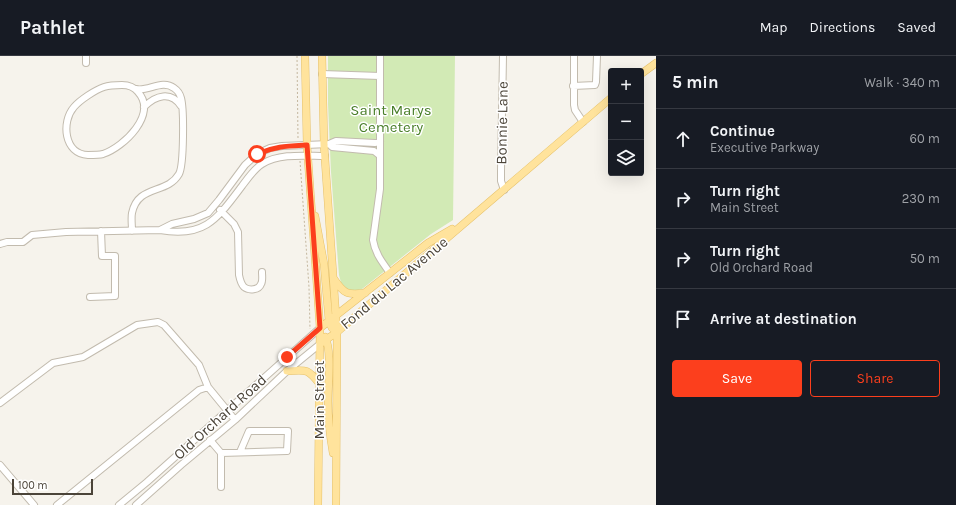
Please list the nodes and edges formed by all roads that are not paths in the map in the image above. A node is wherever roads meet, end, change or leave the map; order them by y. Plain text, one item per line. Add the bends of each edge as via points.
1 (86, 56) edge
2 (305, 56) edge
3 (322, 56) edge
4 (380, 56) edge
5 (503, 56) edge
6 (574, 56) edge
7 (597, 56) edge
8 (86, 63) dead end
9 (656, 63) edge
10 (644, 72) edge
11 (322, 74) junction
12 (380, 76) junction
13 (573, 86) junction
14 (136, 89) junction
15 (608, 101) edge
16 (144, 107) junction
17 (182, 107) junction
18 (583, 122) junction
19 (380, 141) junction
20 (307, 145) junction
21 (326, 145) junction
22 (379, 155) junction
23 (308, 156) junction
24 (325, 156) junction
25 (241, 170) junction
26 (249, 177) junction
27 (504, 190) junction
28 (310, 200) junction
29 (214, 205) junction
30 (221, 212) junction
31 (466, 221) junction
32 (160, 230) junction
33 (101, 231) junction
34 (132, 231) junction
35 (0, 244) edge
36 (262, 272) dead end
37 (390, 273) junction
38 (333, 278) junction
39 (365, 293) junction
40 (90, 297) dead end
41 (336, 316) junction
42 (329, 322) junction
43 (320, 328) junction
44 (337, 332) junction
45 (326, 339) junction
46 (320, 344) junction
47 (287, 371) junction
48 (319, 383) junction
49 (208, 387) junction
50 (0, 403) edge
51 (226, 411) junction
52 (235, 420) junction
53 (210, 440) junction
54 (221, 452) junction
55 (240, 452) junction
56 (0, 465) edge
57 (336, 471) junction
58 (221, 487) dead end
59 (34, 505) edge
60 (57, 505) edge
61 (119, 505) edge
62 (136, 505) edge
63 (318, 505) edge
64 (336, 505) edge

1 - 8 street
2 - 20 main road, Main Street
3 - 11 main road, Main Street
4 - 12 street
5 - 27 street, Bonnie Lane via 501,181
6 - 13 street
7 - 13 street via 595,85
9 - 10 main road
11 - 12 street
11 - 21 main road, Main Street
12 - 19 street
13 - 18 street via 575,110
14 - 16 street via 143,96
14 - 16 street via 127,85 104,87 80,101 68,118 68,141 75,150 86,155 102,154 133,134
14 - 17 street via 168,85 178,92
15 - 18 main road, Fond du Lac Avenue
16 - 17 street via 162,96 168,96
17 - 34 street via 180,173 170,184 142,195 135,203 131,214
18 - 27 main road, Fond du Lac Avenue
19 - 21 street via 336,141
19 - 22 street
20 - 21 street
20 - 23 main road, Main Street
20 - 25 street via 270,148 257,154
21 - 22 street via 374,151
21 - 24 main road, Main Street
22 - 37 street via 380,189 373,240 379,259
23 - 24 street
23 - 26 street via 272,159 262,164
23 - 28 main road, Main Street
24 - 38 main road, Main Street
25 - 26 street
25 - 29 street
26 - 30 street
27 - 31 main road, Fond du Lac Avenue
28 - 42 main road via 324,264
28 - 43 main road, Main Street
29 - 30 street
29 - 32 street via 208,213
30 - 32 street via 199,229 186,232
30 - 36 street via 234,224 238,232 239,275 244,287 258,288 262,282
31 - 37 main road, Fond du Lac Avenue via 428,243
31 - 44 main road, Fond du Lac Avenue
32 - 34 street
33 - 34 street
33 - 35 street via 32,234 22,242
33 - 40 street via 102,256 115,256 115,296
37 - 39 main road, Fond du Lac Avenue
38 - 39 main road via 346,293
38 - 41 main road, Main Street
39 - 41 main road, Fond du Lac Avenue
41 - 42 main road, Fond du Lac Avenue
41 - 44 main road, Main Street
42 - 43 main road, Fond du Lac Avenue
42 - 44 main road
43 - 45 main road
43 - 46 main road, Main Street
43 - 51 street, Old Orchard Road
44 - 45 main road, Fond du Lac Avenue
44 - 57 main road, Main Street
45 - 46 main road, Fond du Lac Avenue
45 - 57 main road via 330,437
46 - 47 street, Old Orchard Road
46 - 48 main road, Main Street
47 - 48 main road via 304,370
47 - 52 street, Old Orchard Road
48 - 63 main road, Main Street
49 - 50 street via 199,365 164,325 158,322 137,325 83,357 53,363
49 - 51 street
49 - 60 street via 199,390
51 - 52 street
51 - 61 street, Old Orchard Road
52 - 53 street, Old Orchard Road
53 - 54 street
53 - 62 street, Old Orchard Road
54 - 55 street
54 - 58 street
55 - 55 street via 287,451 288,431 249,431
56 - 59 street
57 - 64 main road, Main Street

